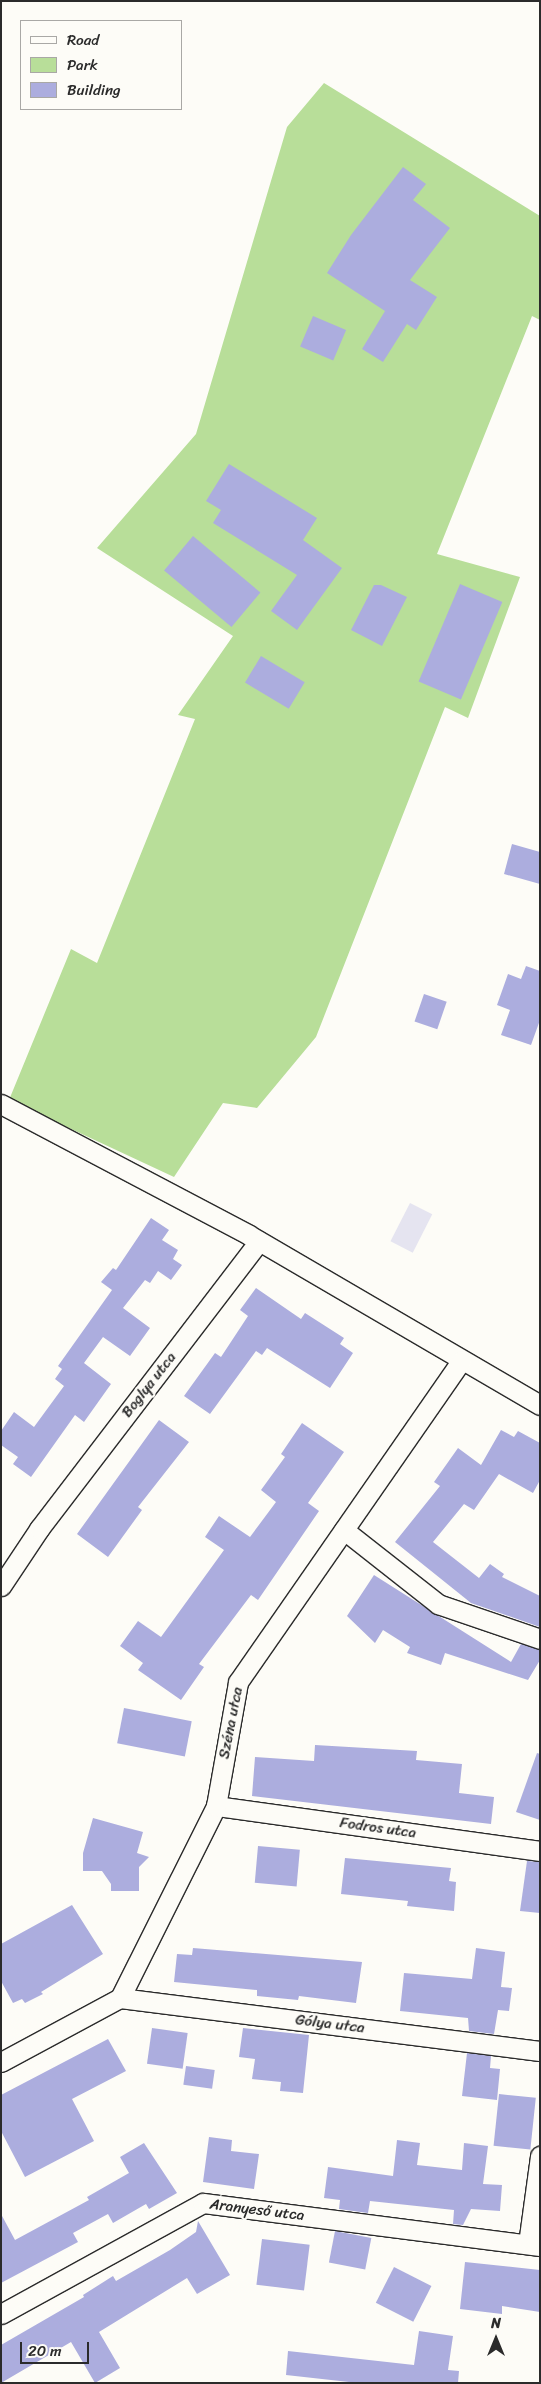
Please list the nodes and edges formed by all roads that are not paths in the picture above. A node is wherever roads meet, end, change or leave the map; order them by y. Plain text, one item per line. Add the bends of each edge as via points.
1 (1, 1104) edge
2 (259, 1241) junction
3 (461, 1361) junction
4 (540, 1405) edge
5 (344, 1530) junction
6 (1, 1586) edge
7 (540, 1639) edge
8 (216, 1806) junction
9 (540, 1850) edge
10 (120, 1998) junction
11 (540, 2051) edge
12 (1, 2062) edge
13 (540, 2156) edge
14 (534, 2245) edge
15 (1, 2314) edge

1 - 2 street
2 - 3 street
2 - 6 street, Boglya utca via 39,1529
3 - 4 street
3 - 5 street, Széna utca
5 - 7 street via 438,1604
5 - 8 street, Széna utca via 238,1682
8 - 9 street, Fodros utca
8 - 10 street, Széna utca
10 - 11 street, Gólya utca
10 - 12 street
13 - 14 street
14 - 15 street, Aranyeső utca via 203,2202

